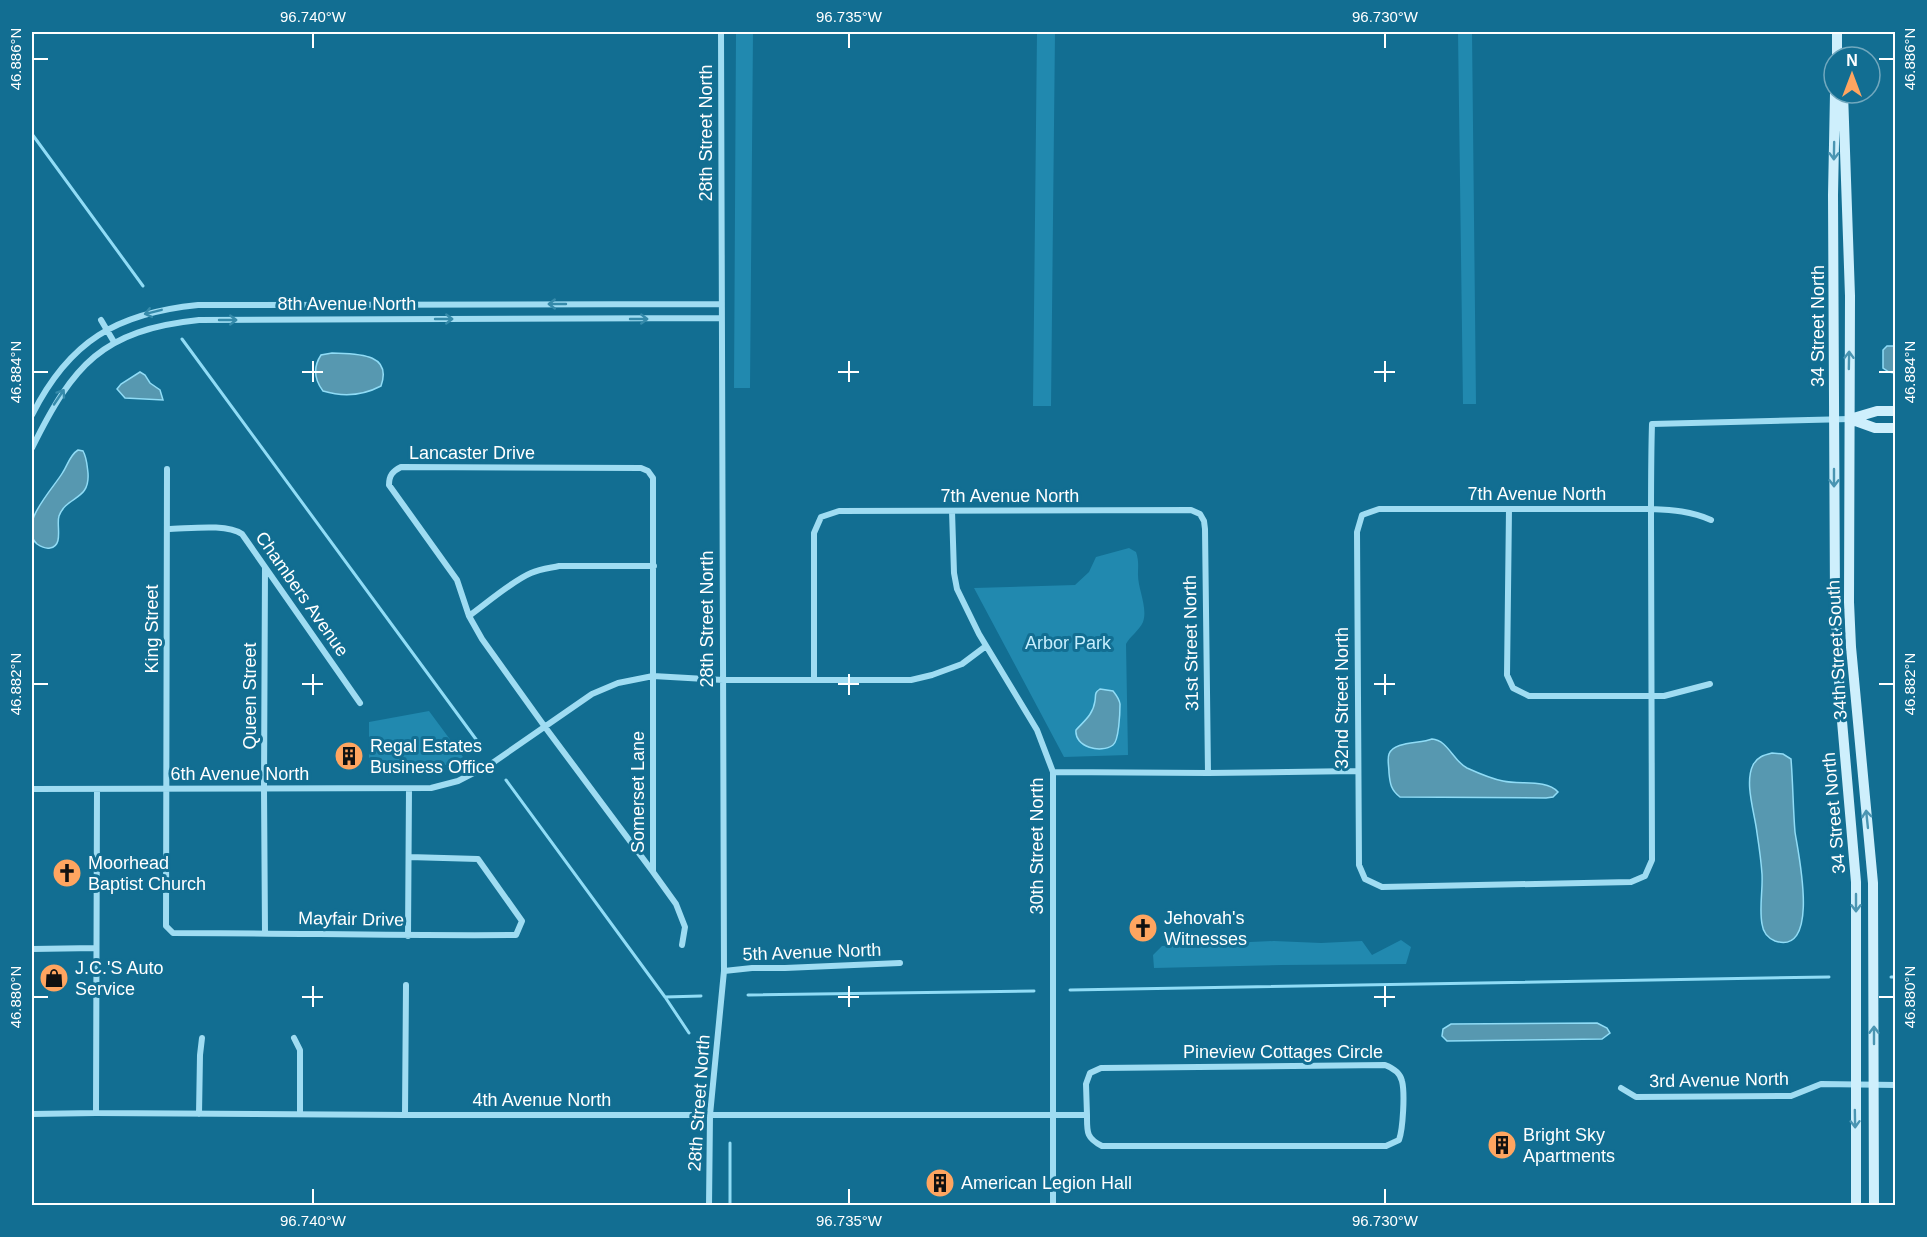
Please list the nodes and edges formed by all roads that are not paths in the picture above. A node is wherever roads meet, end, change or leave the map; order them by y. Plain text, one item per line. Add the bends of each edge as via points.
1 (721, 32) edge
2 (1835, 105) edge
3 (1843, 105) edge
4 (721, 304) junction
5 (721, 318) junction
6 (101, 320) dead end
7 (107, 329) junction
8 (114, 342) junction
9 (1896, 411) edge
10 (32, 415) edge
11 (1850, 419) junction
12 (1835, 420) junction
13 (1896, 428) edge
14 (32, 448) edge
15 (167, 469) dead end
16 (1509, 509) junction
17 (1651, 509) junction
18 (952, 511) junction
19 (1200, 514) joint
20 (1362, 515) joint
21 (1711, 520) dead end
22 (167, 529) junction
23 (654, 566) junction
24 (265, 568) junction
25 (469, 616) junction
26 (986, 646) junction
27 (653, 676) junction
28 (814, 680) junction
29 (723, 681) junction
30 (1710, 684) dead end
31 (1651, 696) junction
32 (360, 703) dead end
33 (545, 727) junction
34 (1357, 771) junction
35 (1053, 772) junction
36 (1208, 773) junction
37 (32, 789) edge
38 (97, 789) junction
39 (166, 789) junction
40 (264, 789) junction
41 (409, 789) junction
42 (409, 857) junction
43 (653, 872) junction
44 (265, 933) junction
45 (408, 936) junction
46 (682, 945) dead end
47 (96, 948) junction
48 (32, 949) edge
49 (900, 963) dead end
50 (724, 971) junction
51 (406, 986) dead end
52 (202, 1038) dead end
53 (294, 1038) dead end
54 (1855, 1084) junction
55 (1874, 1085) junction
56 (1896, 1085) edge
57 (1621, 1089) dead end
58 (96, 1113) junction
59 (32, 1114) edge
60 (199, 1114) junction
61 (300, 1114) junction
62 (405, 1115) junction
63 (710, 1115) junction
64 (1052, 1115) junction
65 (1087, 1115) junction
66 (709, 1206) edge
67 (1053, 1206) edge
68 (1856, 1206) edge
69 (1874, 1206) edge

1 - 4 street, 28th Street North
2 -> 12 main road, 34 Street North
11 -> 3 main road, 34th Street South
4 - 5 street, 28th Street North
4 -> 7 street, 8th Avenue North via 198,305 140,315
8 -> 5 street, 8th Avenue North via 144,329 199,320
5 - 29 street, 28th Street North
6 - 7 street
7 - 8 street
7 - 10 street, 8th Avenue North via 75,353 56,375
14 -> 8 street, 8th Avenue North via 68,384 85,364
9 - 11 main road via 1876,411
11 - 12 street
11 - 13 main road via 1875,428
55 -> 11 main road, 34th Street South via 1873,883 1849,602
12 - 17 street via 1652,424
12 -> 54 main road, 34 Street North via 1837,650 1856,882
15 - 22 street, King Street
16 - 17 street, 7th Avenue North
16 - 20 street, 7th Avenue North via 1379,509
16 - 31 street via 1507,675 1513,687 1529,696
17 - 21 street, 7th Avenue North via 1681,510
17 - 31 street
18 - 19 street, 7th Avenue North via 1191,510
18 - 26 street, 30th Street North via 957,589
18 - 28 street, 7th Avenue North via 839,511 821,517 814,533
19 - 36 street, 31st Street North via 1204,521
20 - 34 street, 32nd Street North via 1357,532
22 - 24 street, Chambers Avenue via 236,531
22 - 39 street, King Street
23 - 25 street via 545,569 521,579
23 - 25 street, Lancaster Drive via 653,478 641,468 401,467 389,478 389,485 457,580
23 - 27 street, Lancaster Drive
24 - 32 street, Chambers Avenue
24 - 40 street, Queen Street
25 - 33 street, Lancaster Drive
26 - 28 street, 6th Avenue North via 962,664 911,680
26 - 35 street, 30th Street North via 1037,730
27 - 29 street, 6th Avenue North
27 - 33 street, 6th Avenue North via 618,683 592,694
27 - 43 street, Somerset Lane
28 - 29 street, 6th Avenue North
29 - 50 street, 28th Street North
30 - 31 street
31 - 34 street, 32nd Street North via 1652,860 1645,876 1631,882 1382,887 1365,879 1359,865
33 - 41 street, 6th Avenue North via 458,781
33 - 43 street, Somerset Lane
34 - 36 street
35 - 36 street
35 - 64 street, 30th Street North
37 - 38 street, 6th Avenue North
38 - 39 street, 6th Avenue North
38 - 47 street
39 - 40 street, 6th Avenue North
39 - 44 street, Mayfair Drive via 165,926 173,933
40 - 41 street, 6th Avenue North
40 - 44 street, Queen Street
41 - 42 street
42 - 45 street
42 - 45 street, Mayfair Drive via 478,859 522,921 516,935
43 - 46 street via 676,904 685,927
44 - 45 street, Mayfair Drive
47 - 48 street
47 - 58 street
49 - 50 street, 5th Avenue North
50 - 63 street, 28th Street North
51 - 62 street
52 - 60 street
53 - 61 street via 300,1050
54 - 55 street, 3rd Avenue North
54 - 57 street, 3rd Avenue North via 1821,1084 1791,1096 1636,1097
54 -> 68 main road, 34 Street North
55 - 56 street, 3rd Avenue North
55 - 69 main road, 34th Street South
58 - 59 street, 4th Avenue North
58 - 60 street, 4th Avenue North
60 - 61 street, 4th Avenue North
61 - 62 street, 4th Avenue North
62 - 63 street, 4th Avenue North
63 - 64 street, 4th Avenue North
63 - 66 street, 28th Street North
64 - 65 street
64 - 67 street, 30th Street North
65 - 65 street, Pineview Cottages Circle via 1086,1084 1090,1073 1101,1068 1385,1065 1396,1069 1402,1080 1403,1129 1399,1140 1386,1146 1102,1146 1093,1142 1087,1132

